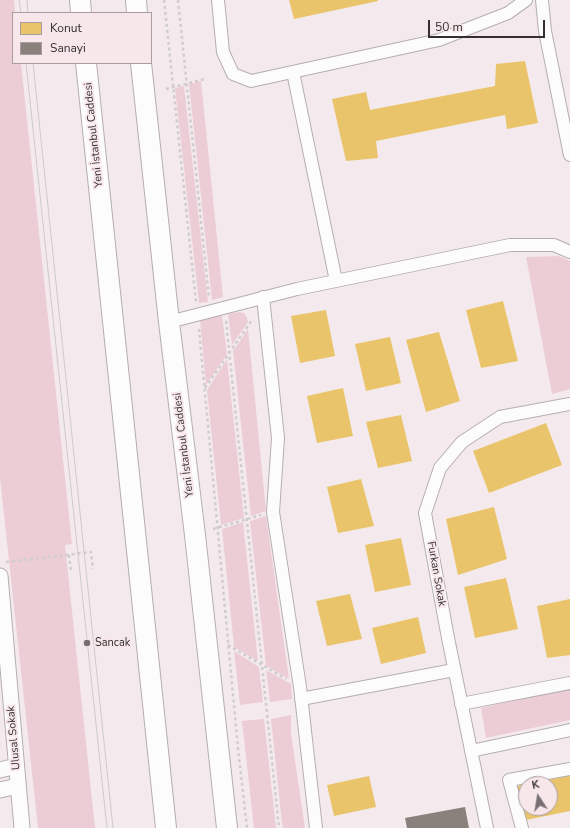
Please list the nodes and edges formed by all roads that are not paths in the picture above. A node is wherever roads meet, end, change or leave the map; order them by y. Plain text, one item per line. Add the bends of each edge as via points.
1 (80, 0) edge
2 (136, 0) edge
3 (218, 0) edge
4 (526, 0) edge
5 (542, 0) edge
6 (81, 12) edge
7 (137, 12) edge
8 (86, 64) edge
9 (141, 64) edge
10 (293, 72) junction
11 (570, 155) edge
12 (570, 252) edge
13 (336, 281) junction
14 (263, 299) junction
15 (169, 322) junction
16 (570, 404) edge
17 (0, 576) edge
18 (454, 670) junction
19 (570, 683) edge
20 (300, 693) junction
21 (461, 704) junction
22 (570, 730) edge
23 (471, 751) junction
24 (16, 766) junction
25 (570, 769) edge
26 (0, 770) edge
27 (18, 786) junction
28 (0, 790) edge
29 (22, 828) edge
30 (166, 828) edge
31 (227, 828) edge
32 (316, 828) edge
33 (487, 828) edge
34 (522, 828) edge

1 - 6 highway
2 - 7 highway
3 - 10 street via 223,52 233,74 251,81
4 - 10 street via 508,13 439,40
5 - 11 street via 545,31
8 - 30 highway, Yeni İstanbul Caddesi
9 - 15 highway, Yeni İstanbul Caddesi
10 - 13 street
12 - 13 street via 554,245 510,245
13 - 14 street
14 - 15 street
14 - 20 street via 278,438 273,512
15 - 31 highway, Yeni İstanbul Caddesi
16 - 18 street, Furkan Sokak via 500,417 462,442 440,468 425,513
17 - 24 street, Ulusal Sokak
18 - 20 street
18 - 21 street, Furkan Sokak
19 - 21 street
20 - 32 street
21 - 23 street, Furkan Sokak
22 - 23 street
23 - 33 street, Furkan Sokak
24 - 26 street
24 - 27 street, Ulusal Sokak
25 - 34 street via 509,780
27 - 28 street
27 - 29 street, Ulusal Sokak

